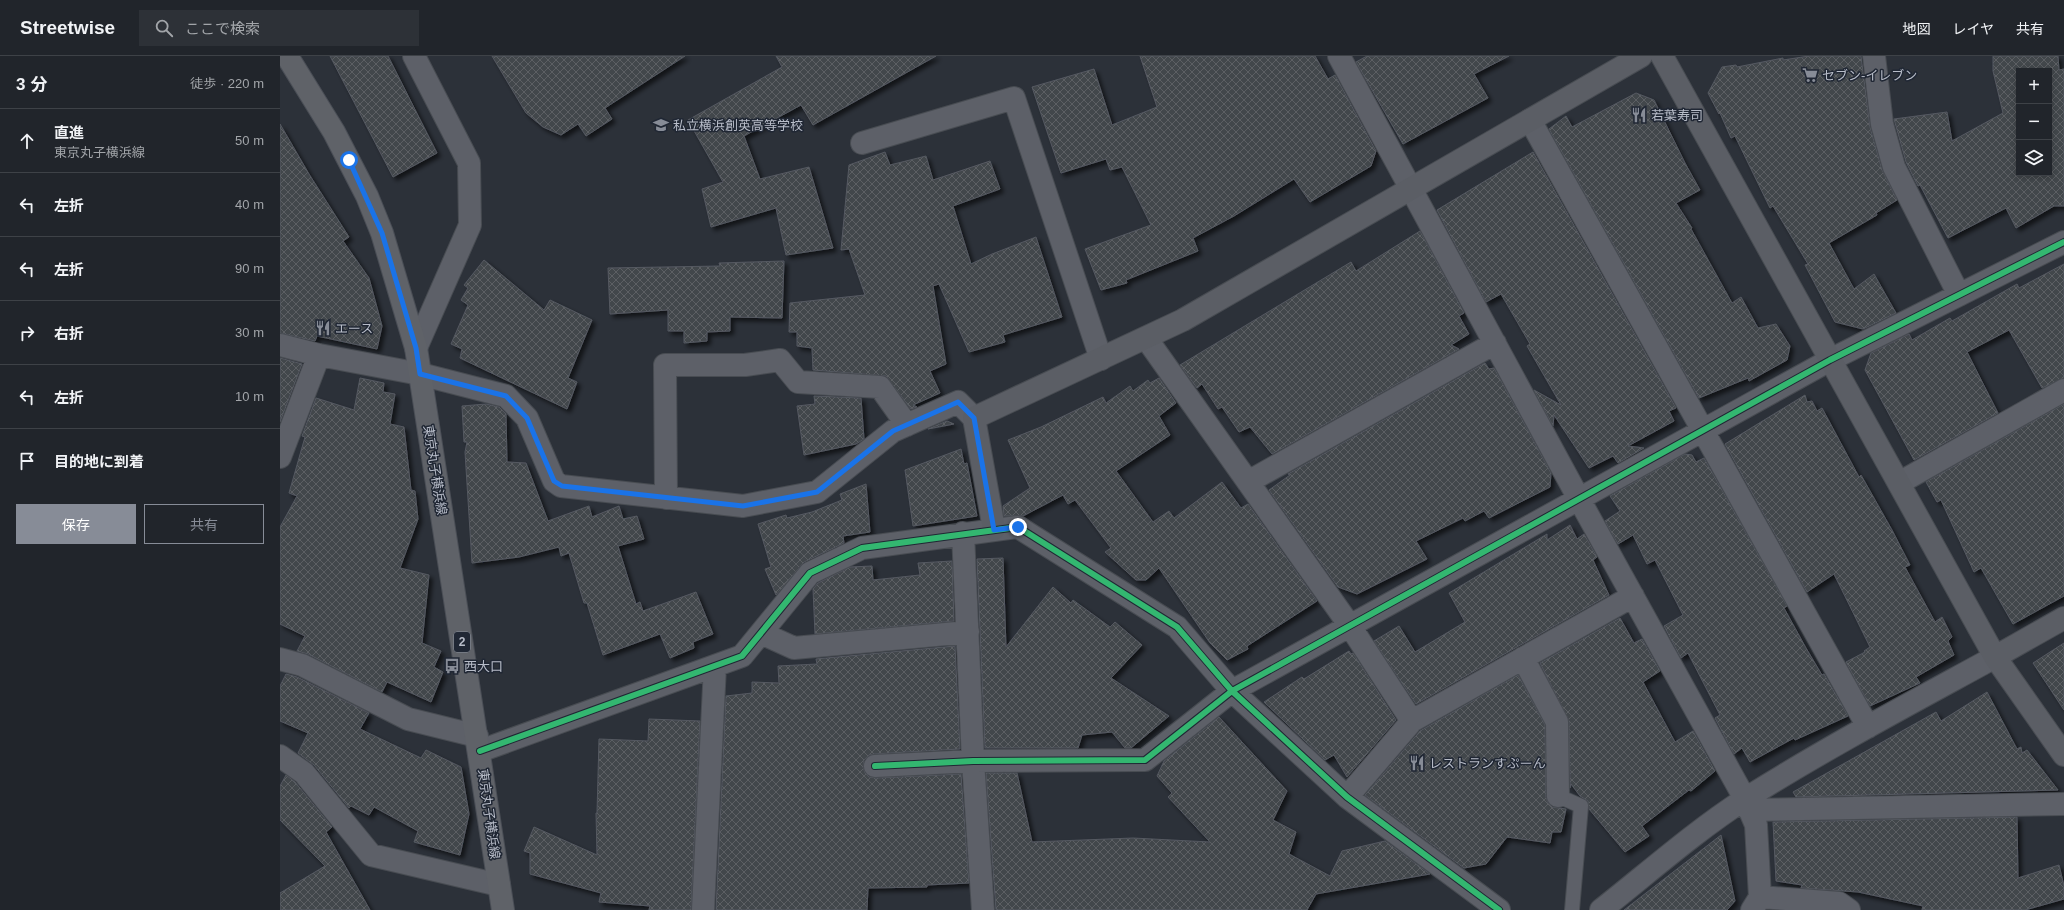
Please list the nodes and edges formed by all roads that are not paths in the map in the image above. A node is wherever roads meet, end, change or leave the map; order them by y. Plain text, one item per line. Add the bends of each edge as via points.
1 (287, 56) edge
2 (414, 56) edge
3 (1339, 56) edge
4 (1641, 56) edge
5 (1662, 56) edge
6 (1874, 56) edge
7 (1530, 120) junction
8 (862, 143) dead end
9 (1412, 188) junction
10 (2064, 242) edge
11 (1959, 295) junction
12 (1146, 338) junction
13 (1495, 343) junction
14 (280, 345) edge
15 (416, 348) junction
16 (319, 355) junction
17 (1101, 359) junction
18 (1830, 360) junction
19 (420, 374) junction
20 (2064, 390) edge
21 (974, 418) junction
22 (907, 425) junction
23 (1702, 431) junction
24 (280, 457) edge
25 (1248, 482) junction
26 (1899, 483) junction
27 (666, 498) junction
28 (1579, 499) junction
29 (994, 530) junction
30 (963, 533) junction
31 (1633, 596) junction
32 (2064, 618) edge
33 (1350, 626) junction
34 (968, 632) junction
35 (761, 633) junction
36 (1995, 657) junction
37 (1523, 658) junction
38 (280, 659) edge
39 (715, 666) junction
40 (1232, 691) junction
41 (1412, 721) junction
42 (1868, 727) junction
43 (478, 744) junction
44 (2063, 753) edge
45 (280, 756) edge
46 (974, 761) junction
47 (875, 766) dead end
48 (1558, 796) joint
49 (1347, 797) junction
50 (2064, 804) edge
51 (1747, 805) junction
52 (499, 885) junction
53 (1756, 904) edge
54 (504, 910) edge
55 (703, 910) edge
56 (983, 910) edge
57 (1499, 910) edge
58 (1572, 910) edge
59 (1601, 910) edge
60 (1849, 910) edge

1 - 15 main road, 東京丸子横浜線 / 2 via 331,126 367,196 382,233
2 - 15 street via 469,163 470,226
3 - 9 street
4 - 7 street
5 - 18 street
6 - 11 street via 1882,124 1894,167
7 - 9 street
7 - 23 street
8 - 17 street via 1014,98
9 - 12 street via 1183,320
9 - 13 street
10 - 11 street
11 - 18 street
12 - 17 street
12 - 25 street
13 - 25 street
13 - 28 street
14 - 16 street
15 - 19 main road, 東京丸子横浜線 / 2
16 - 19 street
16 - 24 street
17 - 21 street
18 - 23 street
18 - 26 street
19 - 27 street via 506,396 527,418 554,481 562,486
19 - 43 main road, 東京丸子横浜線 / 2
20 - 26 street
21 - 22 street via 958,402
21 - 29 street
22 - 27 street via 893,431 817,492 743,506
22 - 27 street via 880,386 798,382 780,360 745,365 665,365
23 - 28 street
23 - 42 street
25 - 33 street
26 - 36 street
28 - 31 street
28 - 33 street
29 - 30 street
29 - 40 street via 1018,527 1177,627
30 - 34 street
30 - 35 street via 862,548 810,573
31 - 37 street
31 - 51 street
32 - 36 street
33 - 40 street
33 - 41 street
34 - 35 street via 794,648
34 - 46 street
35 - 39 street via 742,656
36 - 42 street
36 - 44 street
37 - 41 street
37 - 48 street via 1557,722
38 - 43 street via 302,665 408,719
39 - 43 street
39 - 55 street
40 - 46 street via 1145,760
40 - 49 street
41 - 49 street
42 - 51 street
43 - 52 main road, 東京丸子横浜線 / 2
45 - 52 street via 304,772 371,855
46 - 47 street
46 - 56 street
48 - 58 lane via 1581,806
49 - 57 street
50 - 51 street
51 - 53 street via 1756,825
51 - 59 street via 1714,820
52 - 54 main road, 東京丸子横浜線 / 2
53 - 60 street via 1839,903

